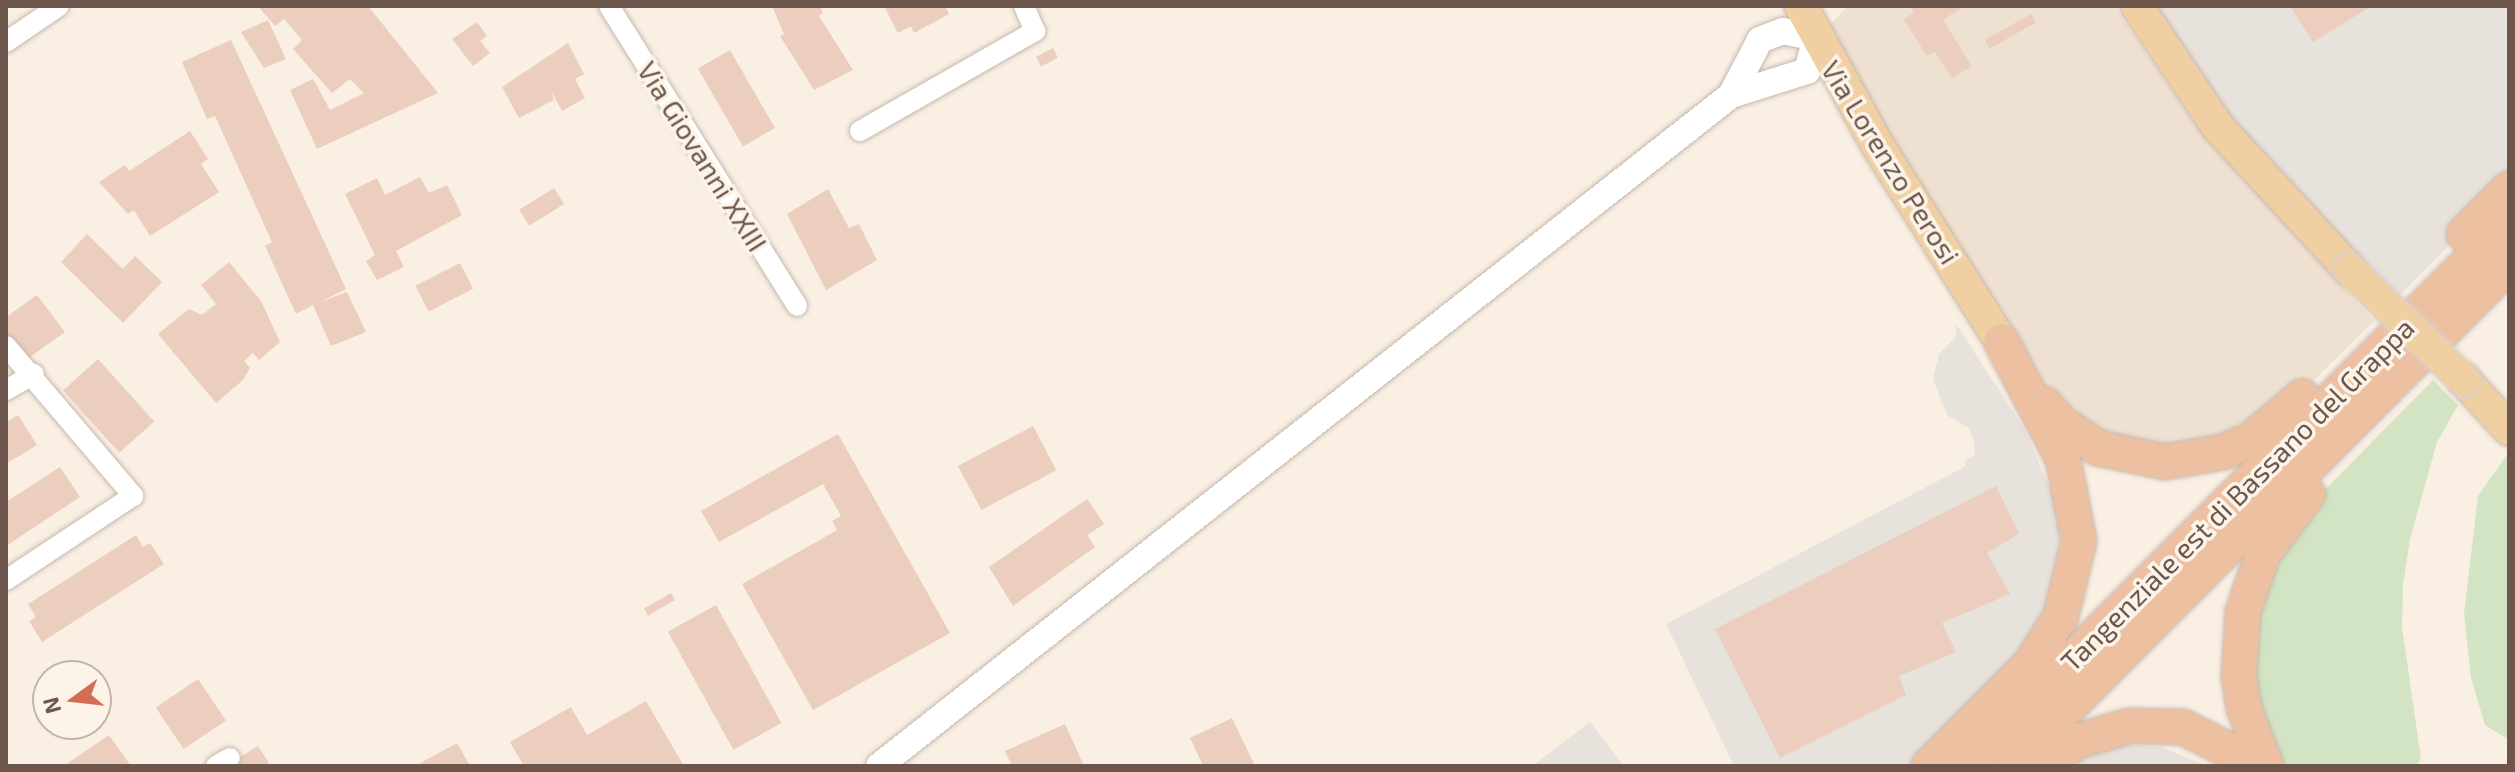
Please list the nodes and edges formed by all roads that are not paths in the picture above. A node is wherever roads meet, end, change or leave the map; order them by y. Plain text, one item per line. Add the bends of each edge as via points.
1 (59, 6) edge
2 (609, 6) edge
3 (1024, 6) edge
4 (1801, 6) edge
5 (2137, 6) edge
6 (1816, 38) junction
7 (6, 42) edge
8 (1731, 95) junction
9 (860, 131) dead end
10 (2509, 189) edge
11 (2509, 222) edge
12 (2509, 265) edge
13 (2509, 293) edge
14 (797, 306) dead end
15 (2001, 341) junction
16 (6, 346) edge
17 (2451, 364) junction
18 (34, 374) junction
19 (6, 390) edge
20 (2509, 429) edge
21 (6, 580) edge
22 (879, 766) edge
23 (1929, 766) edge
24 (1965, 766) edge
25 (2010, 766) edge
26 (2038, 766) edge
27 (2243, 766) edge
28 (2266, 766) edge

1 - 7 street
2 - 14 street, Via Giovanni XXIII
3 - 9 street via 1035,31
4 - 6 main road
5 - 17 main road, bridge via 2218,127 2350,270
6 - 8 street, Via Lorenzo Perosi via 1807,71
6 - 8 street via 1783,31 1760,40
6 - 15 main road, Via Lorenzo Perosi
8 - 22 street
10 - 15 highway via 2262,434 2223,452 2165,462 2120,456 2079,437 2044,403
11 - 24 highway, Tangenziale est di Bassano del Grappa
12 - 25 highway, Tangenziale est di Bassano del Grappa
13 - 17 highway
15 - 23 highway via 2063,459 2079,541 2061,616 2030,665
16 - 18 street
17 - 20 main road
17 - 28 highway via 2299,503 2263,554 2251,582 2239,676 2244,708
18 - 19 street
18 - 21 street via 133,496
26 - 27 highway via 2078,741 2129,726 2183,727 2228,750

